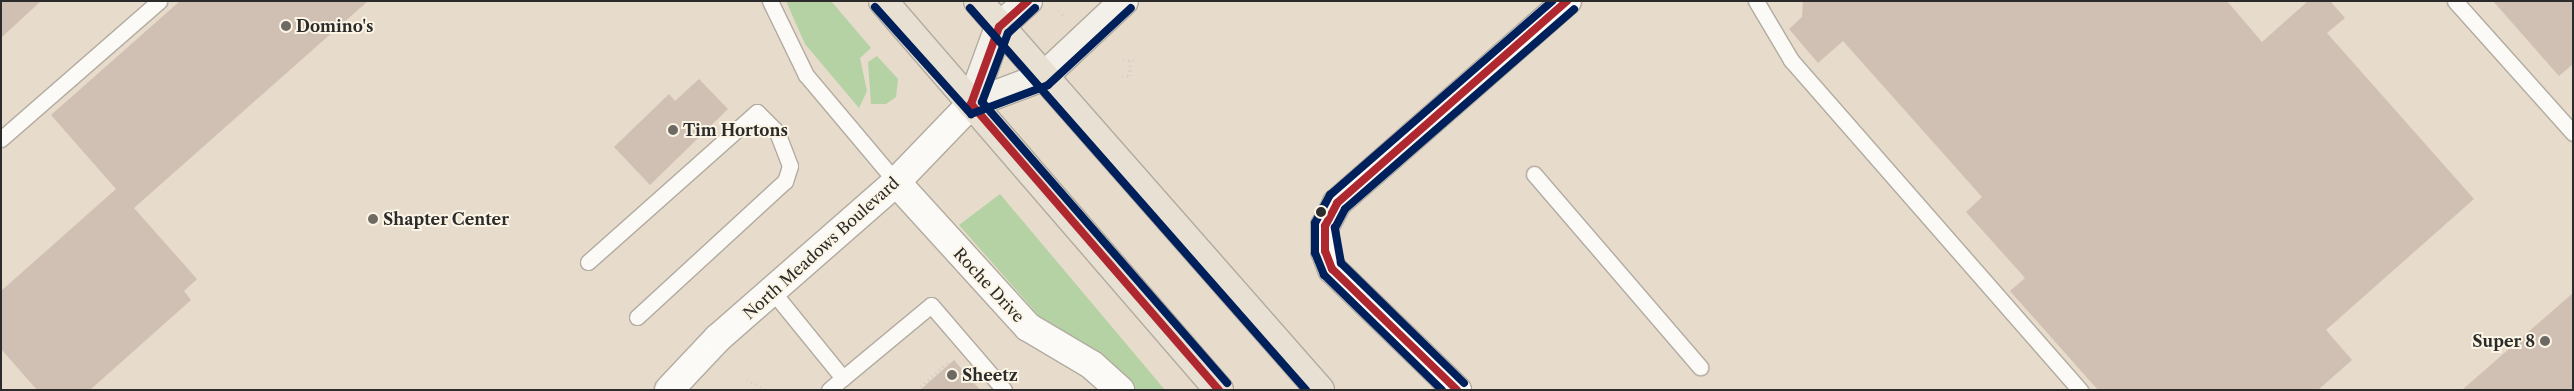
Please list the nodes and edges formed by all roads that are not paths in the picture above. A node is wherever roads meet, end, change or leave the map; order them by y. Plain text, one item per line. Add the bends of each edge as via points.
1 (159, 1) edge
2 (770, 1) edge
3 (883, 1) edge
4 (978, 1) edge
5 (1124, 1) edge
6 (1567, 1) edge
7 (1756, 1) edge
8 (2455, 1) edge
9 (1040, 3) edge
10 (999, 27) junction
11 (1043, 77) junction
12 (971, 104) junction
13 (2573, 134) edge
14 (1, 139) edge
15 (1534, 174) dead end
16 (896, 182) junction
17 (588, 262) dead end
18 (773, 292) junction
19 (637, 317) dead end
20 (1700, 367) dead end
21 (843, 378) junction
22 (669, 390) edge
23 (829, 390) edge
24 (1004, 390) edge
25 (1120, 390) edge
26 (1218, 390) edge
27 (1320, 390) edge
28 (1457, 390) edge
29 (2080, 390) edge

1 - 14 lane
2 - 16 lane via 806,75
3 - 12 main road
4 - 10 main road
5 - 11 main road
6 - 28 street via 1337,203 1325,226 1332,269
7 - 29 lane via 1791,60
8 - 13 lane
9 - 10 main road
10 - 11 main road
10 - 12 main road
11 - 12 main road
11 - 27 main road
12 - 16 street, North Meadows Boulevard
12 - 26 main road
15 - 20 lane
16 - 18 street, North Meadows Boulevard
16 - 25 street, Roche Drive via 1028,327 1092,365
17 - 19 lane via 756,112 777,132 790,166 785,181
18 - 21 lane
18 - 22 street, North Meadows Boulevard via 718,338
21 - 23 lane
21 - 24 lane via 931,306

